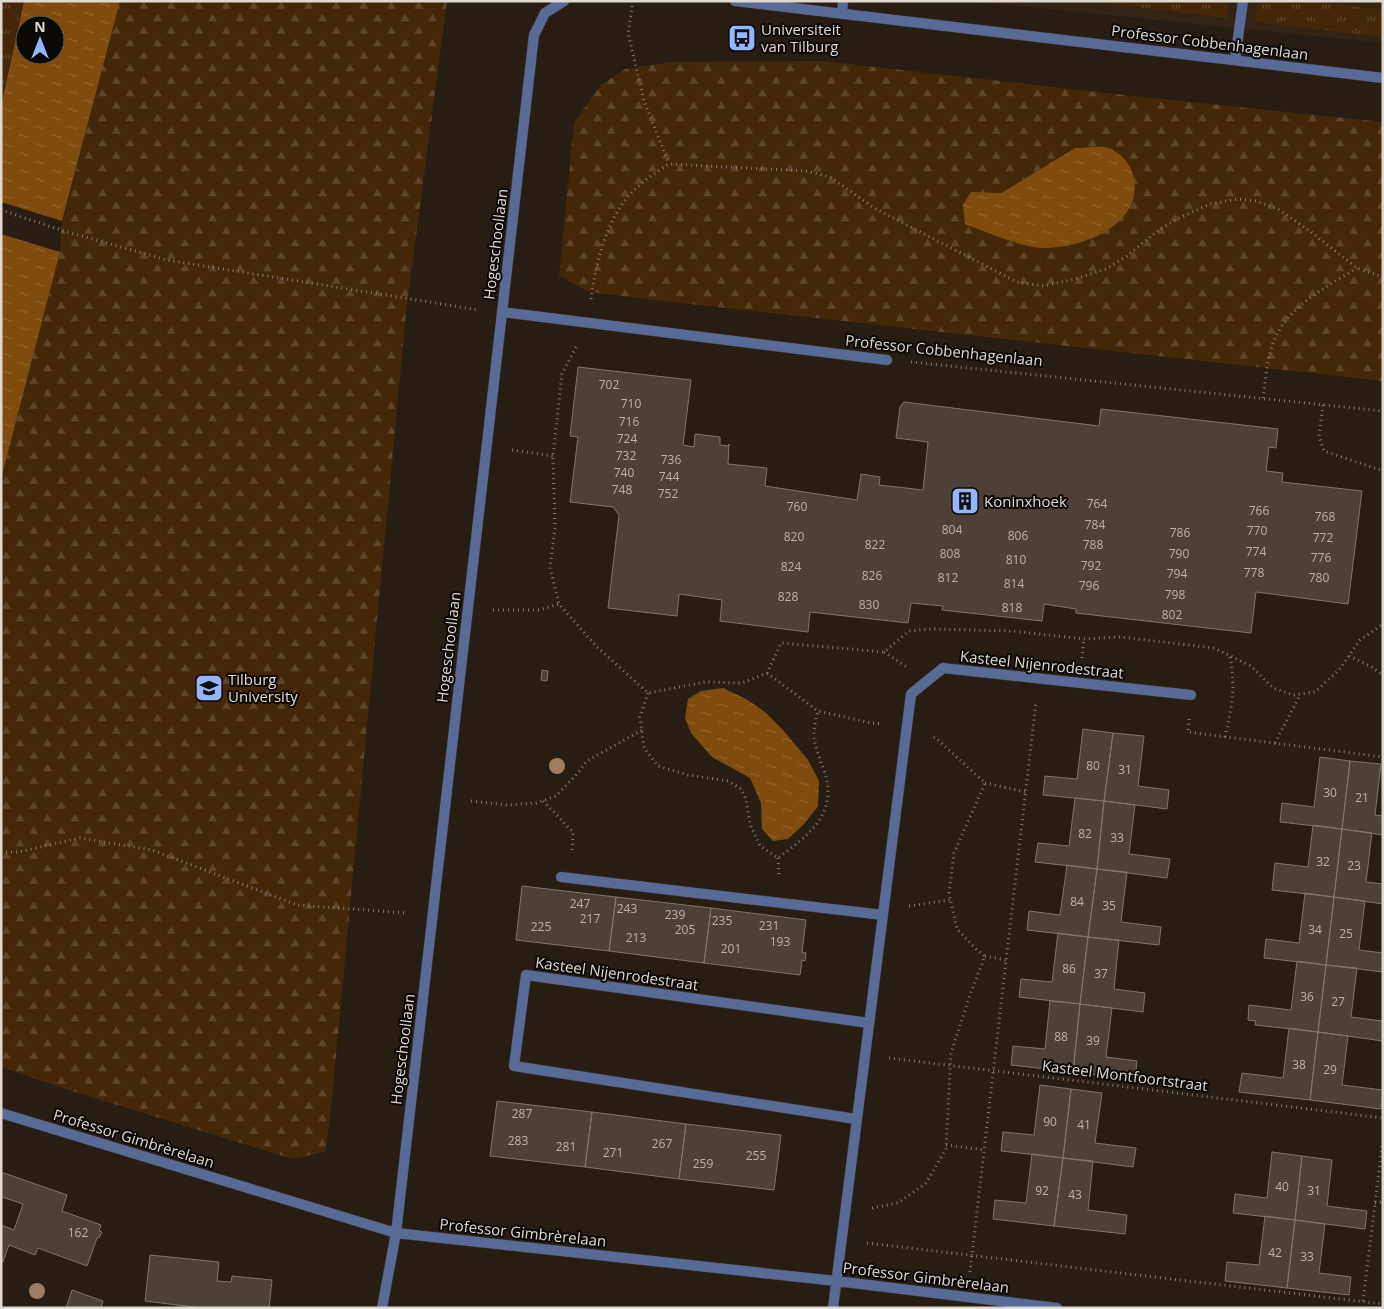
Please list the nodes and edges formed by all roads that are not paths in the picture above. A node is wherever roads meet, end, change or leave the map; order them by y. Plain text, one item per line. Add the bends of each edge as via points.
1 (564, 1) edge
2 (735, 1) edge
3 (843, 1) edge
4 (1243, 1) edge
5 (842, 14) junction
6 (1235, 60) junction
7 (1383, 78) edge
8 (502, 312) junction
9 (887, 360) road end
10 (1191, 695) road end
11 (565, 877) road end
12 (883, 915) junction
13 (869, 1023) junction
14 (1, 1113) edge
15 (856, 1119) junction
16 (396, 1232) junction
17 (836, 1281) junction
18 (382, 1308) edge
19 (833, 1308) edge
20 (1057, 1308) edge

1 - 8 street, Hogeschoollaan via 545,13 534,35
2 - 5 street, Professor Cobbenhagenlaan
3 - 5 street
4 - 6 street
5 - 6 street, Professor Cobbenhagenlaan
6 - 7 street, Professor Cobbenhagenlaan
8 - 9 street, Professor Cobbenhagenlaan
8 - 16 street, Hogeschoollaan
10 - 12 street, Kasteel Nijenrodestraat via 943,668 911,694
11 - 12 street
12 - 13 street, Kasteel Nijenrodestraat
13 - 15 street, Kasteel Nijenrodestraat
13 - 15 street, Kasteel Nijenrodestraat via 526,975 514,1066
14 - 16 street, Professor Gimbrèrelaan
15 - 17 street, Kasteel Nijenrodestraat
16 - 17 street, Professor Gimbrèrelaan
16 - 18 street, Hogeschoollaan
17 - 19 street, Kasteel Nijenrodestraat
17 - 20 street, Professor Gimbrèrelaan

